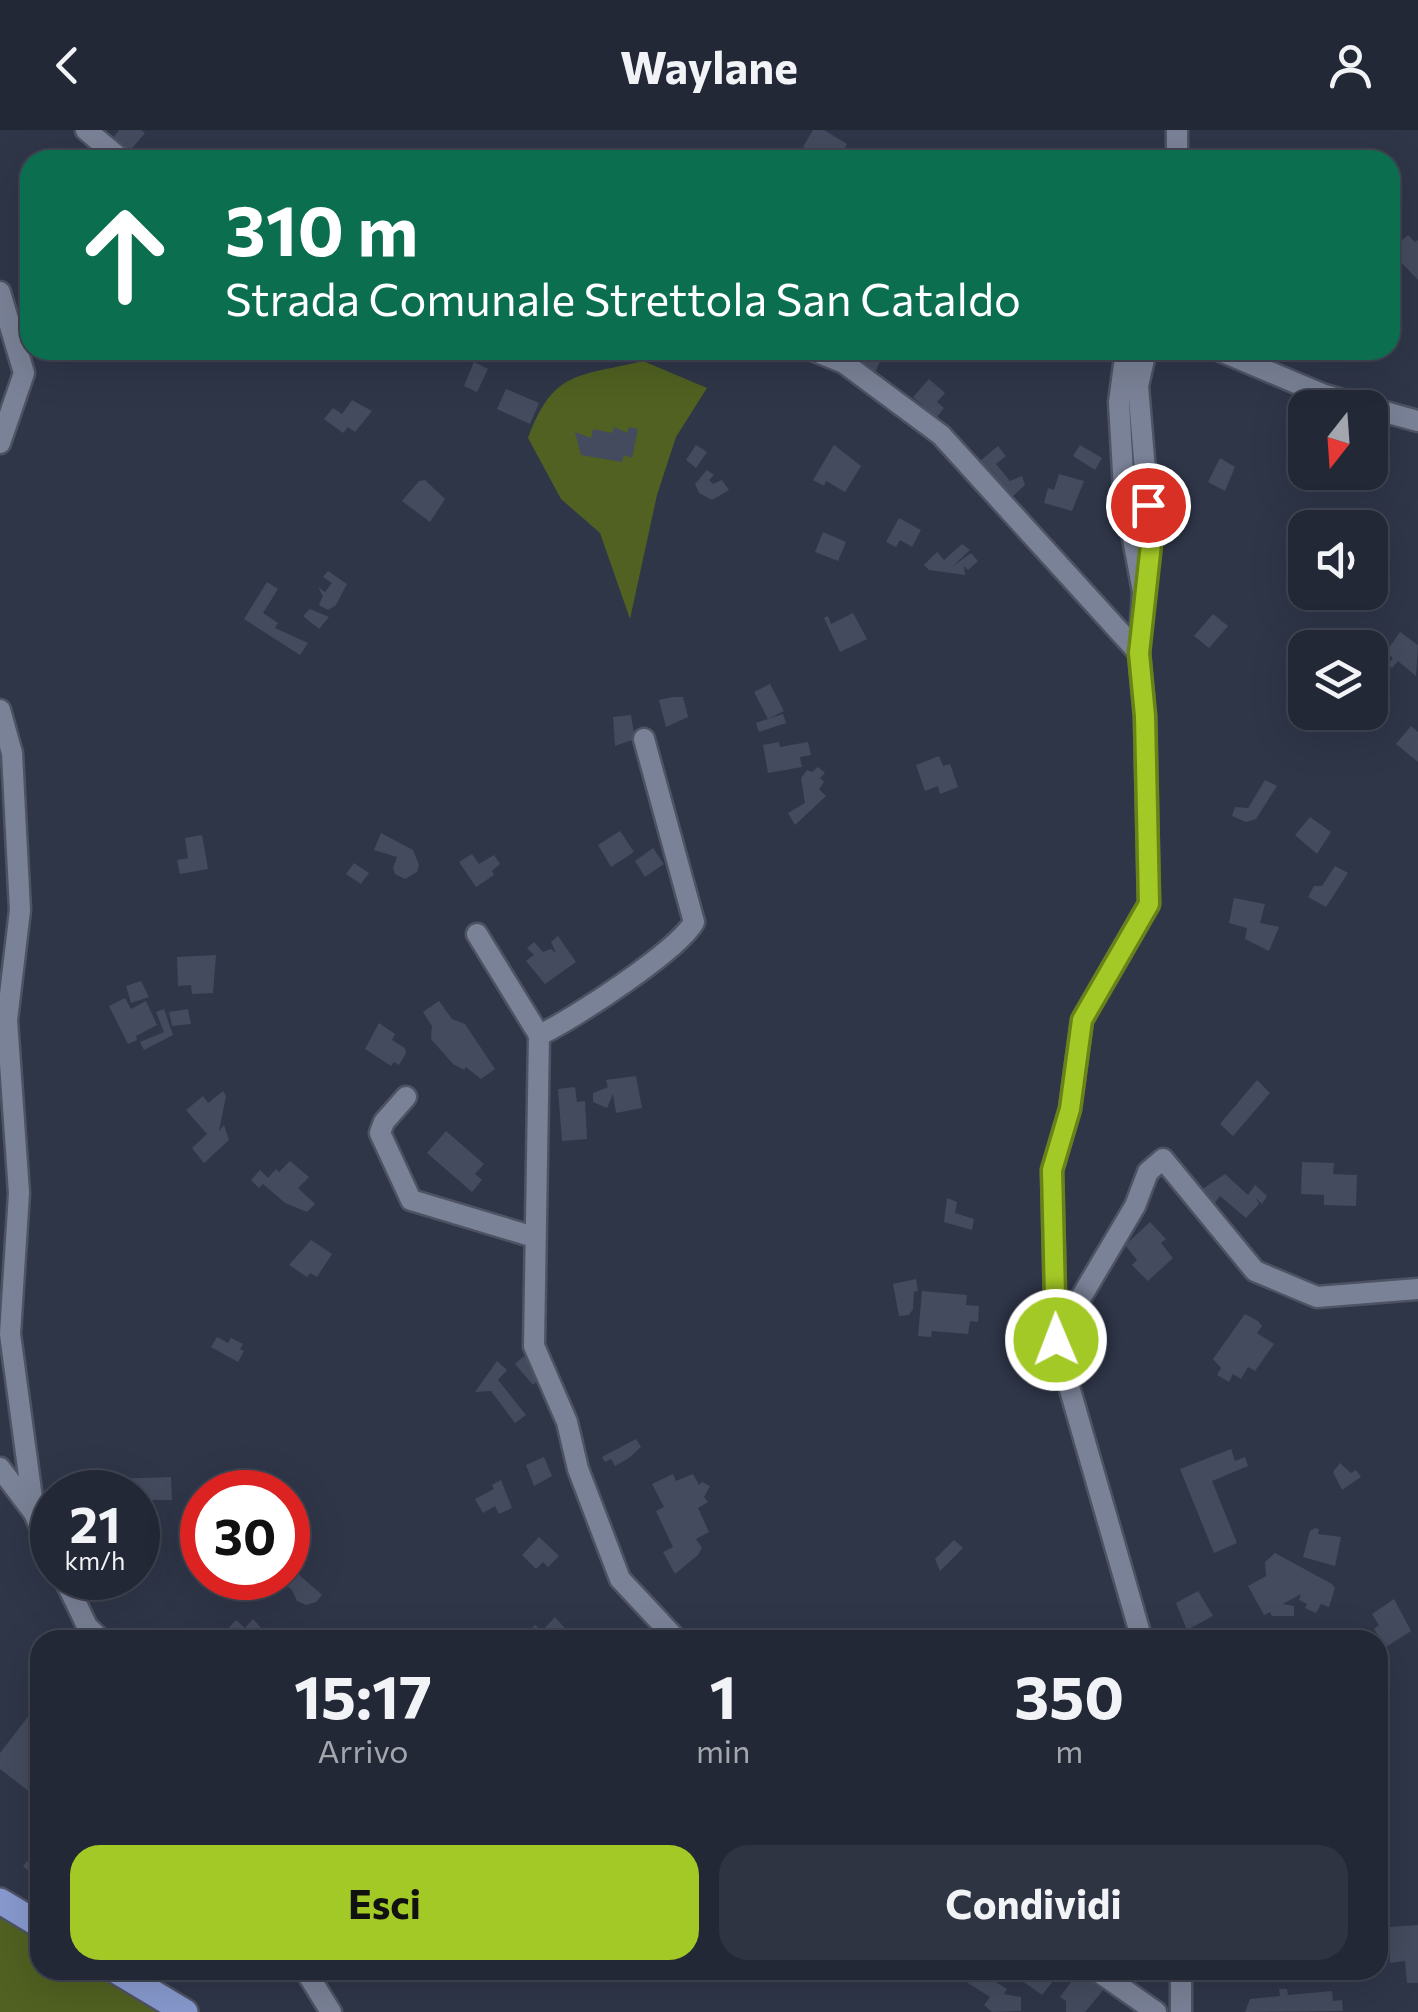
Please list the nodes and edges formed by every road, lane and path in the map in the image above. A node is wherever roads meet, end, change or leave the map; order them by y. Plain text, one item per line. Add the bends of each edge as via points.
1 (86, 130) edge
2 (110, 150) edge
3 (0, 292) edge
4 (20, 360) edge
5 (20, 360) edge
6 (837, 360) edge
7 (1125, 360) edge
8 (1144, 360) edge
9 (1242, 360) edge
10 (1313, 390) edge
11 (1388, 413) edge
12 (1418, 422) edge
13 (0, 443) edge
14 (1144, 592) junction
15 (1139, 653) junction
16 (0, 710) edge
17 (644, 739) dead end
18 (476, 934) dead end
19 (539, 1035) junction
20 (406, 1097) dead end
21 (534, 1237) junction
22 (1418, 1289) edge
23 (1056, 1340) junction
24 (0, 1468) edge
25 (30, 1483) edge
26 (30, 1508) edge
27 (75, 1600) edge
28 (91, 1630) edge
29 (668, 1630) edge
30 (1139, 1630) edge
31 (0, 1900) edge
32 (30, 1919) edge
33 (132, 1980) edge
34 (310, 1980) edge
35 (1110, 1980) edge
36 (1182, 1980) edge
37 (185, 2012) edge
38 (331, 2012) edge
39 (1156, 2012) edge
40 (1180, 2012) edge

1 - 2 street
3 - 5 street
4 - 13 street via 24,373
6 - 15 street via 940,435
7 - 14 street via 1119,402 1124,490
8 - 14 street via 1138,386 1151,544
9 - 10 street
11 - 12 street
14 - 15 street
15 - 23 street via 1149,904 1082,1020 1070,1109 1052,1170
16 - 25 street via 12,753 20,910 8,1020 20,1194 10,1334
17 - 19 street via 694,922 687,935
18 - 19 street
19 - 21 street
20 - 21 street via 380,1133 411,1200
21 - 29 street via 534,1346 620,1579
22 - 23 street via 1317,1296 1256,1272 1163,1159 1148,1172
23 - 30 street
24 - 26 street
27 - 28 street
31 - 32 main road
33 - 37 main road
34 - 38 street
35 - 39 street
36 - 40 street

